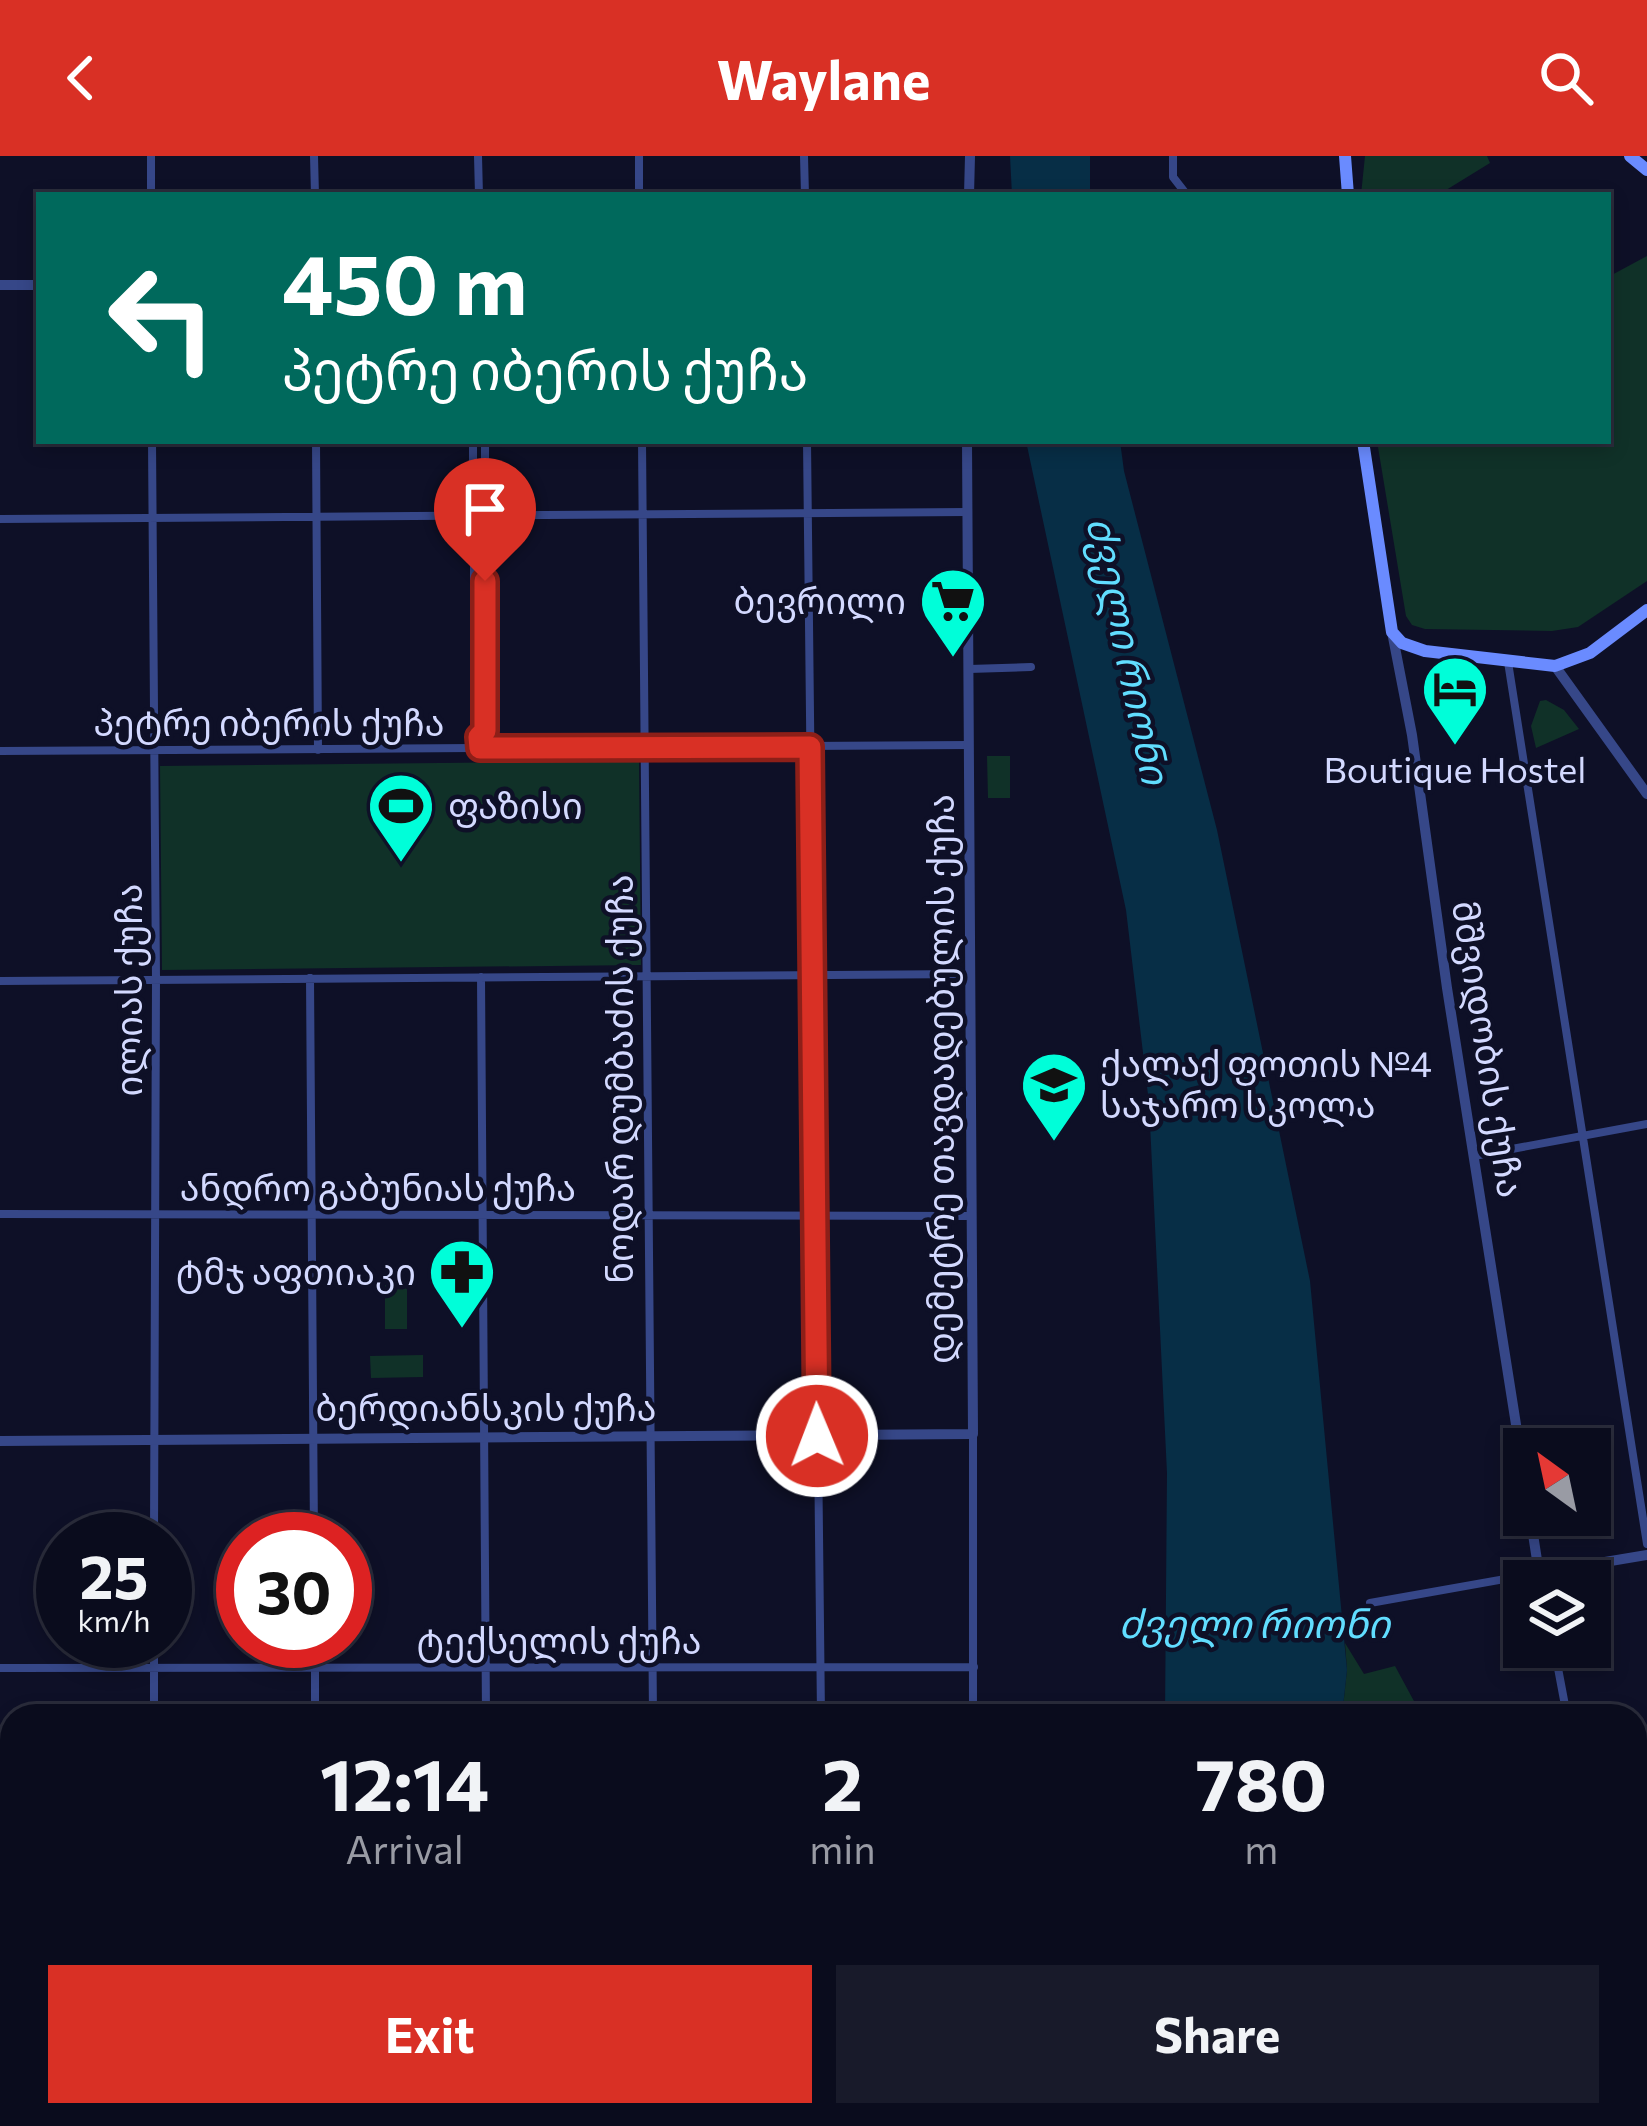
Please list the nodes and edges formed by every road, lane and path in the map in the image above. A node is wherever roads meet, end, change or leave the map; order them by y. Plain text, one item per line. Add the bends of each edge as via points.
1 (151, 156) edge
2 (314, 156) edge
3 (478, 156) edge
4 (639, 156) edge
5 (804, 156) edge
6 (970, 156) edge
7 (1173, 156) edge
8 (1345, 156) edge
9 (1630, 156) edge
10 (1647, 170) edge
11 (151, 192) edge
12 (315, 192) edge
13 (479, 192) edge
14 (640, 192) edge
15 (805, 192) edge
16 (969, 192) edge
17 (1185, 192) edge
18 (1348, 192) edge
19 (0, 285) edge
20 (36, 285) edge
21 (152, 444) edge
22 (316, 444) edge
23 (473, 444) edge
24 (485, 444) edge
25 (642, 444) edge
26 (807, 444) edge
27 (968, 444) edge
28 (1363, 444) edge
29 (480, 510) junction
30 (968, 512) junction
31 (808, 513) junction
32 (643, 514) junction
33 (316, 517) junction
34 (152, 518) junction
35 (0, 519) edge
36 (1647, 610) edge
37 (1392, 632) junction
38 (1425, 650) junction
39 (1394, 658) junction
40 (1508, 660) junction
41 (1555, 666) junction
42 (1031, 667) dead end
43 (969, 669) junction
44 (969, 746) junction
45 (810, 747) junction
46 (480, 748) junction
47 (645, 748) junction
48 (318, 750) junction
49 (0, 751) edge
50 (154, 751) junction
51 (1647, 794) edge
52 (812, 974) junction
53 (970, 974) junction
54 (645, 975) junction
55 (481, 977) junction
56 (310, 978) junction
57 (156, 979) junction
58 (0, 981) edge
59 (1647, 1124) edge
60 (1586, 1136) junction
61 (1474, 1156) junction
62 (0, 1214) edge
63 (312, 1214) junction
64 (156, 1215) junction
65 (482, 1215) junction
66 (647, 1215) junction
67 (815, 1216) junction
68 (971, 1216) junction
69 (1517, 1428) edge
70 (973, 1434) junction
71 (817, 1436) junction
72 (650, 1437) junction
73 (484, 1438) junction
74 (155, 1440) junction
75 (313, 1440) junction
76 (0, 1441) edge
77 (154, 1512) edge
78 (314, 1512) edge
79 (1647, 1544) edge
80 (1647, 1555) edge
81 (1611, 1562) edge
82 (1503, 1583) edge
83 (1370, 1603) dead end
84 (974, 1667) junction
85 (315, 1668) joint
86 (372, 1668) edge
87 (486, 1668) junction
88 (652, 1668) junction
89 (819, 1668) junction
90 (1558, 1668) edge
91 (0, 1669) edge
92 (154, 1669) junction
93 (154, 1704) edge
94 (315, 1704) edge
95 (486, 1704) edge
96 (653, 1704) edge
97 (820, 1704) edge
98 (973, 1704) edge
99 (1565, 1704) edge

1 - 11 street
2 - 12 street
3 - 13 street
4 - 14 street
5 - 15 street
6 - 16 street
7 - 17 street
8 - 18 main road
9 - 10 main road
19 - 20 street
21 - 34 street, ილიას ქუჩა
22 - 33 street
23 - 29 street
24 - 29 street
25 - 32 street, ნოდარ დუმბაძის ქუჩა
26 - 31 street
27 - 30 street, დემეტრე თავდადებულის ქუჩა
28 - 37 main road
29 - 32 street
29 - 33 street
29 - 46 street
30 - 31 street
30 - 43 street, დემეტრე თავდადებულის ქუჩა
31 - 32 street
31 - 45 street
32 - 47 street, ნოდარ დუმბაძის ქუჩა
33 - 34 street
33 - 48 street
34 - 35 street
34 - 50 street, ილიას ქუჩა
36 - 41 main road via 1589,653
37 - 38 main road
37 - 39 street, მშვიდობის ქუჩა
38 - 39 street
38 - 40 main road
39 - 61 street, მშვიდობის ქუჩა
40 - 41 main road
40 - 60 street
41 - 51 street
42 - 43 street
43 - 44 street, დემეტრე თავდადებულის ქუჩა
44 - 45 street, პეტრე იბერის ქუჩა
44 - 53 street, დემეტრე თავდადებულის ქუჩა
45 - 47 street, პეტრე იბერის ქუჩა
45 - 52 street
46 - 47 street, პეტრე იბერის ქუჩა
46 - 48 street, პეტრე იბერის ქუჩა
47 - 54 street, ნოდარ დუმბაძის ქუჩა
48 - 50 street, პეტრე იბერის ქუჩა
49 - 50 street, პეტრე იბერის ქუჩა
50 - 57 street, ილიას ქუჩა
52 - 53 street
52 - 54 street
52 - 67 street
53 - 68 street, დემეტრე თავდადებულის ქუჩა
54 - 55 street
54 - 66 street, ნოდარ დუმბაძის ქუჩა
55 - 56 street
55 - 65 street
56 - 57 street
56 - 63 street
57 - 58 street
57 - 64 street, ილიას ქუჩა
59 - 60 street
60 - 61 street
60 - 79 street
61 - 69 street, მშვიდობის ქუჩა
62 - 64 street, ანდრო გაბუნიას ქუჩა
63 - 64 street, ანდრო გაბუნიას ქუჩა
63 - 65 street, ანდრო გაბუნიას ქუჩა
63 - 75 street
64 - 74 street, ილიას ქუჩა
65 - 66 street, ანდრო გაბუნიას ქუჩა
65 - 73 street
66 - 67 street, ანდრო გაბუნიას ქუჩა
66 - 72 street, ნოდარ დუმბაძის ქუჩა
67 - 68 street, ანდრო გაბუნიას ქუჩა
67 - 71 street
68 - 70 street, დემეტრე თავდადებულის ქუჩა
70 - 71 street, ბერდიანსკის ქუჩა
70 - 84 street, დემეტრე თავდადებულის ქუჩა
71 - 72 street, ბერდიანსკის ქუჩა
71 - 89 street
72 - 73 street, ბერდიანსკის ქუჩა
72 - 88 street, ნოდარ დუმბაძის ქუჩა
73 - 75 street, ბერდიანსკის ქუჩა
73 - 87 street
74 - 75 street, ბერდიანსკის ქუჩა
74 - 76 street, ბერდიანსკის ქუჩა
74 - 77 street, ილიას ქუჩა
75 - 78 street
80 - 81 street
82 - 83 street
84 - 89 street, ტექსელის ქუჩა
84 - 98 street, დემეტრე თავდადებულის ქუჩა
85 - 92 street, ტექსელის ქუჩა
85 - 94 street
86 - 87 street, ტექსელის ქუჩა
87 - 88 street, ტექსელის ქუჩა
87 - 95 street
88 - 89 street, ტექსელის ქუჩა
88 - 96 street, ნოდარ დუმბაძის ქუჩა
89 - 97 street
90 - 99 street
91 - 92 street, ტექსელის ქუჩა
92 - 93 street

